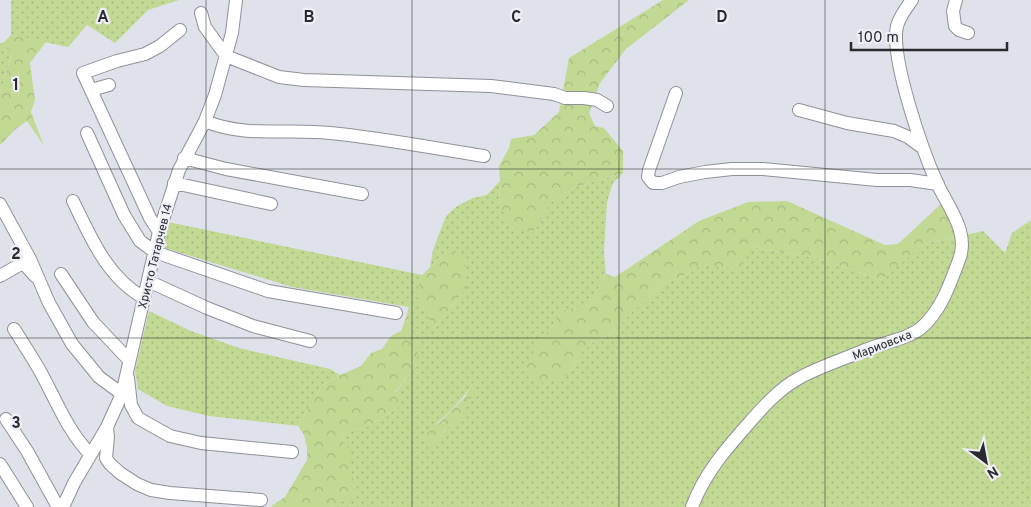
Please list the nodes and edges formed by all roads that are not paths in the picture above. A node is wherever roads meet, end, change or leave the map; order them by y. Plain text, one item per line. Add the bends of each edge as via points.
1 (236, 0) edge
2 (912, 0) edge
3 (956, 0) edge
4 (201, 13) dead end
5 (180, 30) dead end
6 (968, 33) dead end
7 (226, 56) junction
8 (109, 85) dead end
9 (90, 90) junction
10 (676, 93) dead end
11 (607, 106) dead end
12 (799, 110) dead end
13 (206, 121) junction
14 (87, 133) dead end
15 (923, 148) junction
16 (484, 156) dead end
17 (184, 158) junction
18 (174, 182) junction
19 (938, 184) junction
20 (362, 194) dead end
21 (73, 201) dead end
22 (0, 204) edge
23 (272, 204) dead end
24 (159, 232) junction
25 (155, 252) junction
26 (61, 274) dead end
27 (0, 276) edge
28 (148, 281) junction
29 (41, 286) junction
30 (144, 298) junction
31 (396, 313) dead end
32 (14, 328) dead end
33 (310, 340) dead end
34 (128, 366) junction
35 (122, 394) junction
36 (6, 419) dead end
37 (107, 427) junction
38 (292, 452) dead end
39 (90, 454) junction
40 (0, 464) edge
41 (261, 500) dead end
42 (27, 507) edge
43 (58, 507) edge
44 (62, 507) edge
45 (692, 507) edge

1 - 7 street, Христо Татарчев 14
2 - 15 street, Мариовска via 901,15 897,28 898,47 902,79
3 - 6 street via 953,11 955,26
4 - 7 street via 204,27
5 - 9 street via 144,54 83,73
7 - 11 street via 269,74 289,78 491,86 597,100
7 - 13 street, Христо Татарчев 14
8 - 9 street
9 - 24 street
10 - 19 street via 649,170 648,177 653,183 704,172 763,169
12 - 15 street via 894,131
13 - 16 street via 237,130 329,132
13 - 17 street, Христо Татарчев 14
14 - 25 street via 124,215 140,241
15 - 19 street, Мариовска
17 - 18 street, Христо Татарчев 14
17 - 20 street via 226,170
18 - 23 street
18 - 24 street, Христо Татарчев 14
19 - 45 street, Мариовска via 960,229 962,242 954,275 933,316 915,333 800,377 779,391 718,458
21 - 30 street via 110,269 121,282
22 - 29 street
24 - 25 street, Христо Татарчев 14
25 - 28 street, Христо Татарчев 14
25 - 31 street via 268,291
26 - 34 street
27 - 29 street via 21,264 29,268
28 - 30 street, Христо Татарчев 14
28 - 33 street via 253,326
29 - 35 street via 75,349
30 - 34 street, Христо Татарчев 14
32 - 39 street via 73,435
34 - 35 street, Христо Татарчев 14
34 - 38 street via 131,405 138,418 170,436 201,443
35 - 37 street, Христо Татарчев 14
36 - 43 street
37 - 39 street, Христо Татарчев 14
37 - 41 street via 106,458 137,484 170,493
39 - 44 street, Христо Татарчев 14
40 - 42 street

